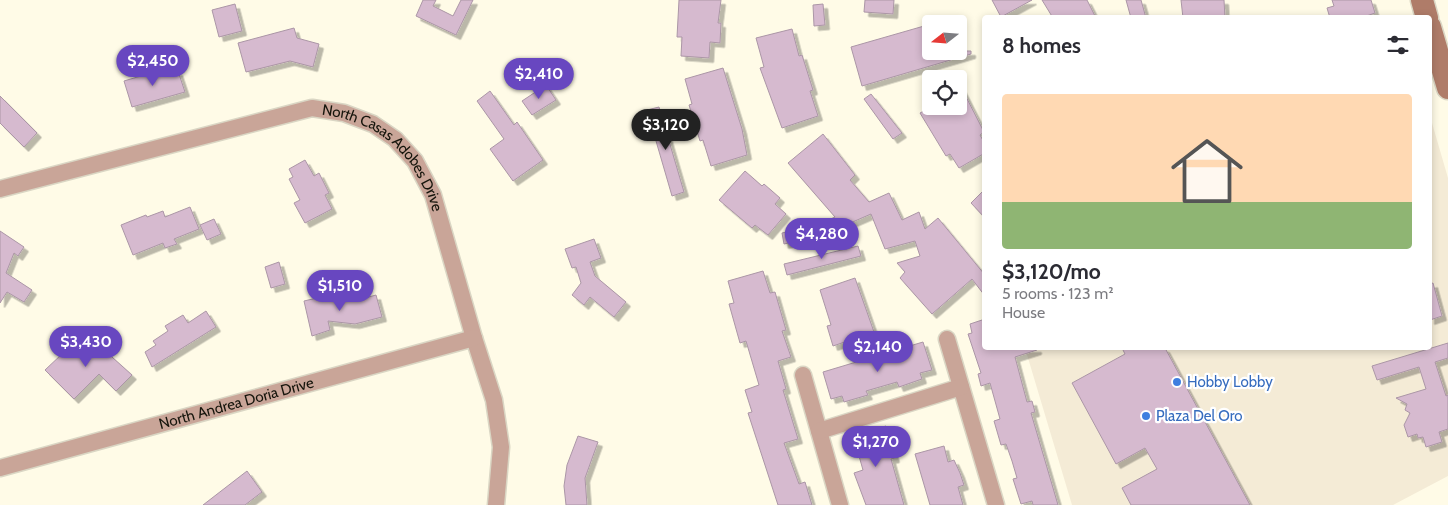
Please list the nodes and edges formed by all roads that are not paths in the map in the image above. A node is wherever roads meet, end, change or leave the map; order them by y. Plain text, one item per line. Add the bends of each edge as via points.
1 (1422, 0) edge
2 (1426, 15) edge
3 (1432, 34) edge
4 (1448, 88) edge
5 (0, 189) edge
6 (474, 338) junction
7 (947, 339) dead end
8 (803, 375) dead end
9 (961, 386) junction
10 (819, 431) junction
11 (0, 468) edge
12 (496, 505) edge
13 (840, 505) edge
14 (996, 505) edge

1 - 2 main road
3 - 4 main road
5 - 6 street, North Casas Adobes Drive via 312,108 344,113 373,124 395,139 415,161 433,195
6 - 11 street, North Andrea Doria Drive
6 - 12 street, North Casas Adobes Drive via 494,400 501,447
7 - 9 street
8 - 10 street
9 - 10 street
9 - 14 street
10 - 13 street

